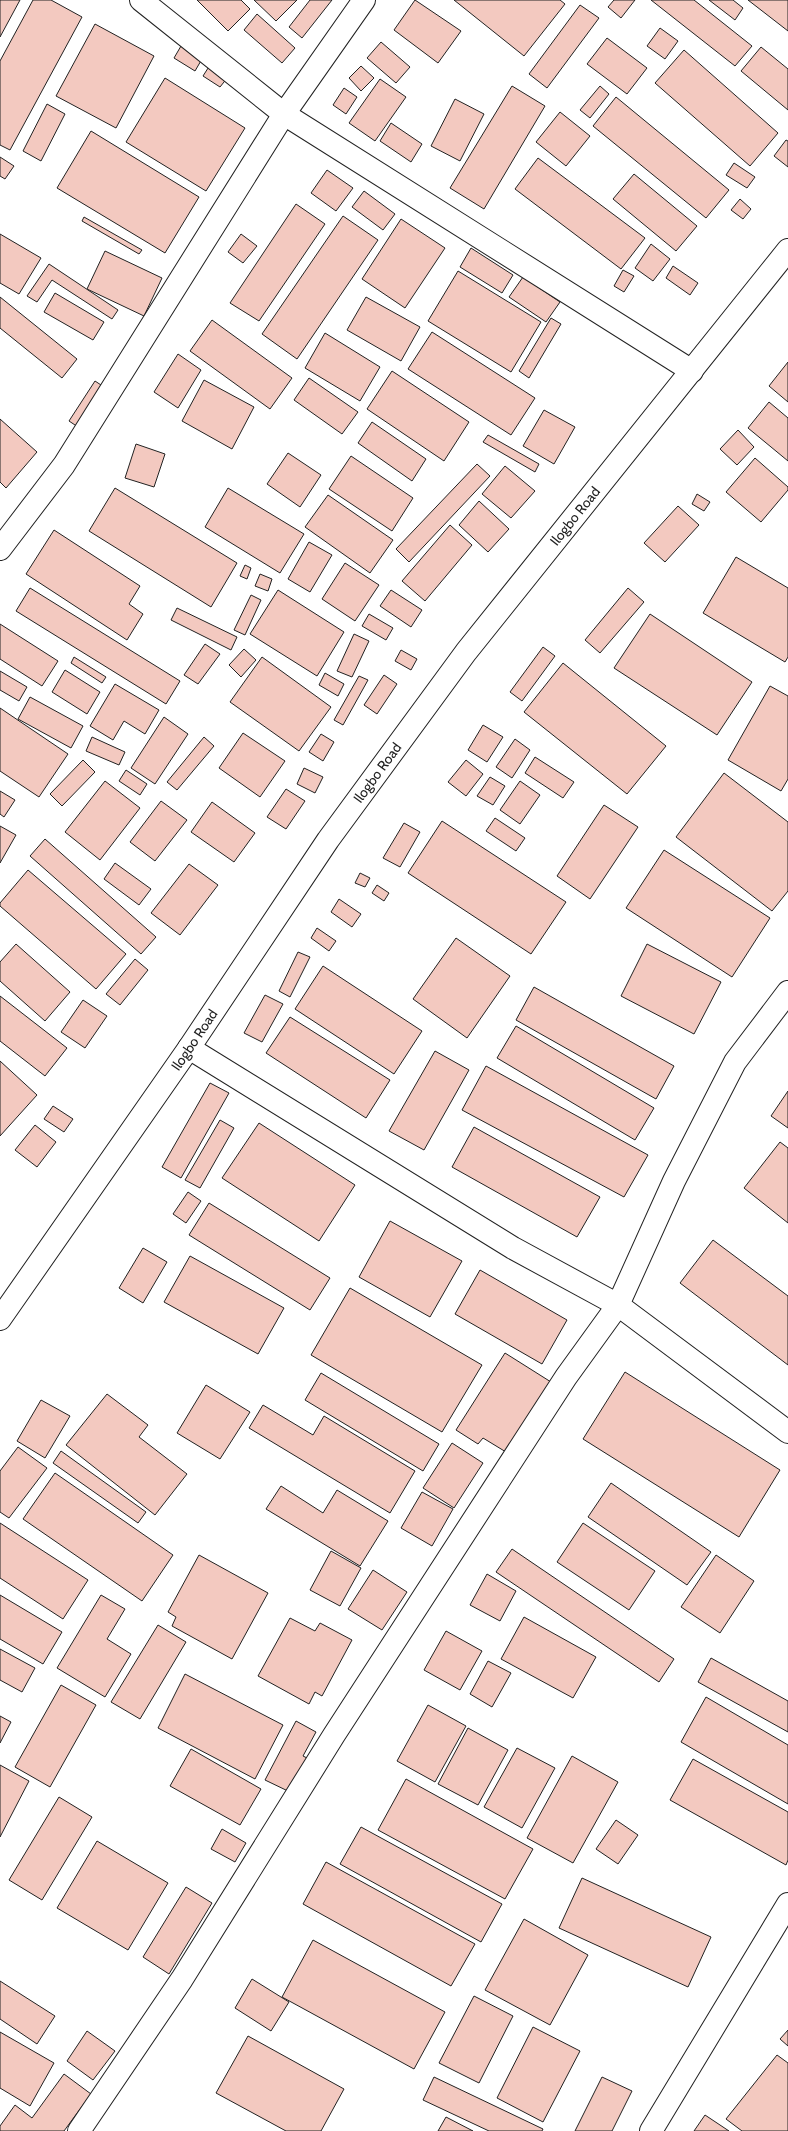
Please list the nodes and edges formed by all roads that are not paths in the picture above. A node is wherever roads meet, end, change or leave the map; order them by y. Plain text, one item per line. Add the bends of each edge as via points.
1 (141, 0) edge
2 (364, 0) edge
3 (284, 114) junction
4 (788, 250) edge
5 (692, 371) junction
6 (0, 549) edge
7 (788, 992) edge
8 (189, 1048) junction
9 (618, 1305) junction
10 (0, 1320) edge
11 (788, 1432) edge
12 (788, 1904) edge
13 (79, 2131) edge
14 (651, 2131) edge

1 - 3 street
2 - 3 street
3 - 5 street
3 - 6 street via 64,465
4 - 5 street, Ilogbo Road
5 - 8 street, Ilogbo Road via 466,652 328,840
7 - 9 street via 735,1062 674,1181
8 - 9 street via 513,1248
8 - 10 street, Ilogbo Road
9 - 11 street
9 - 13 street via 566,1377 334,1735 182,1979
12 - 14 street

